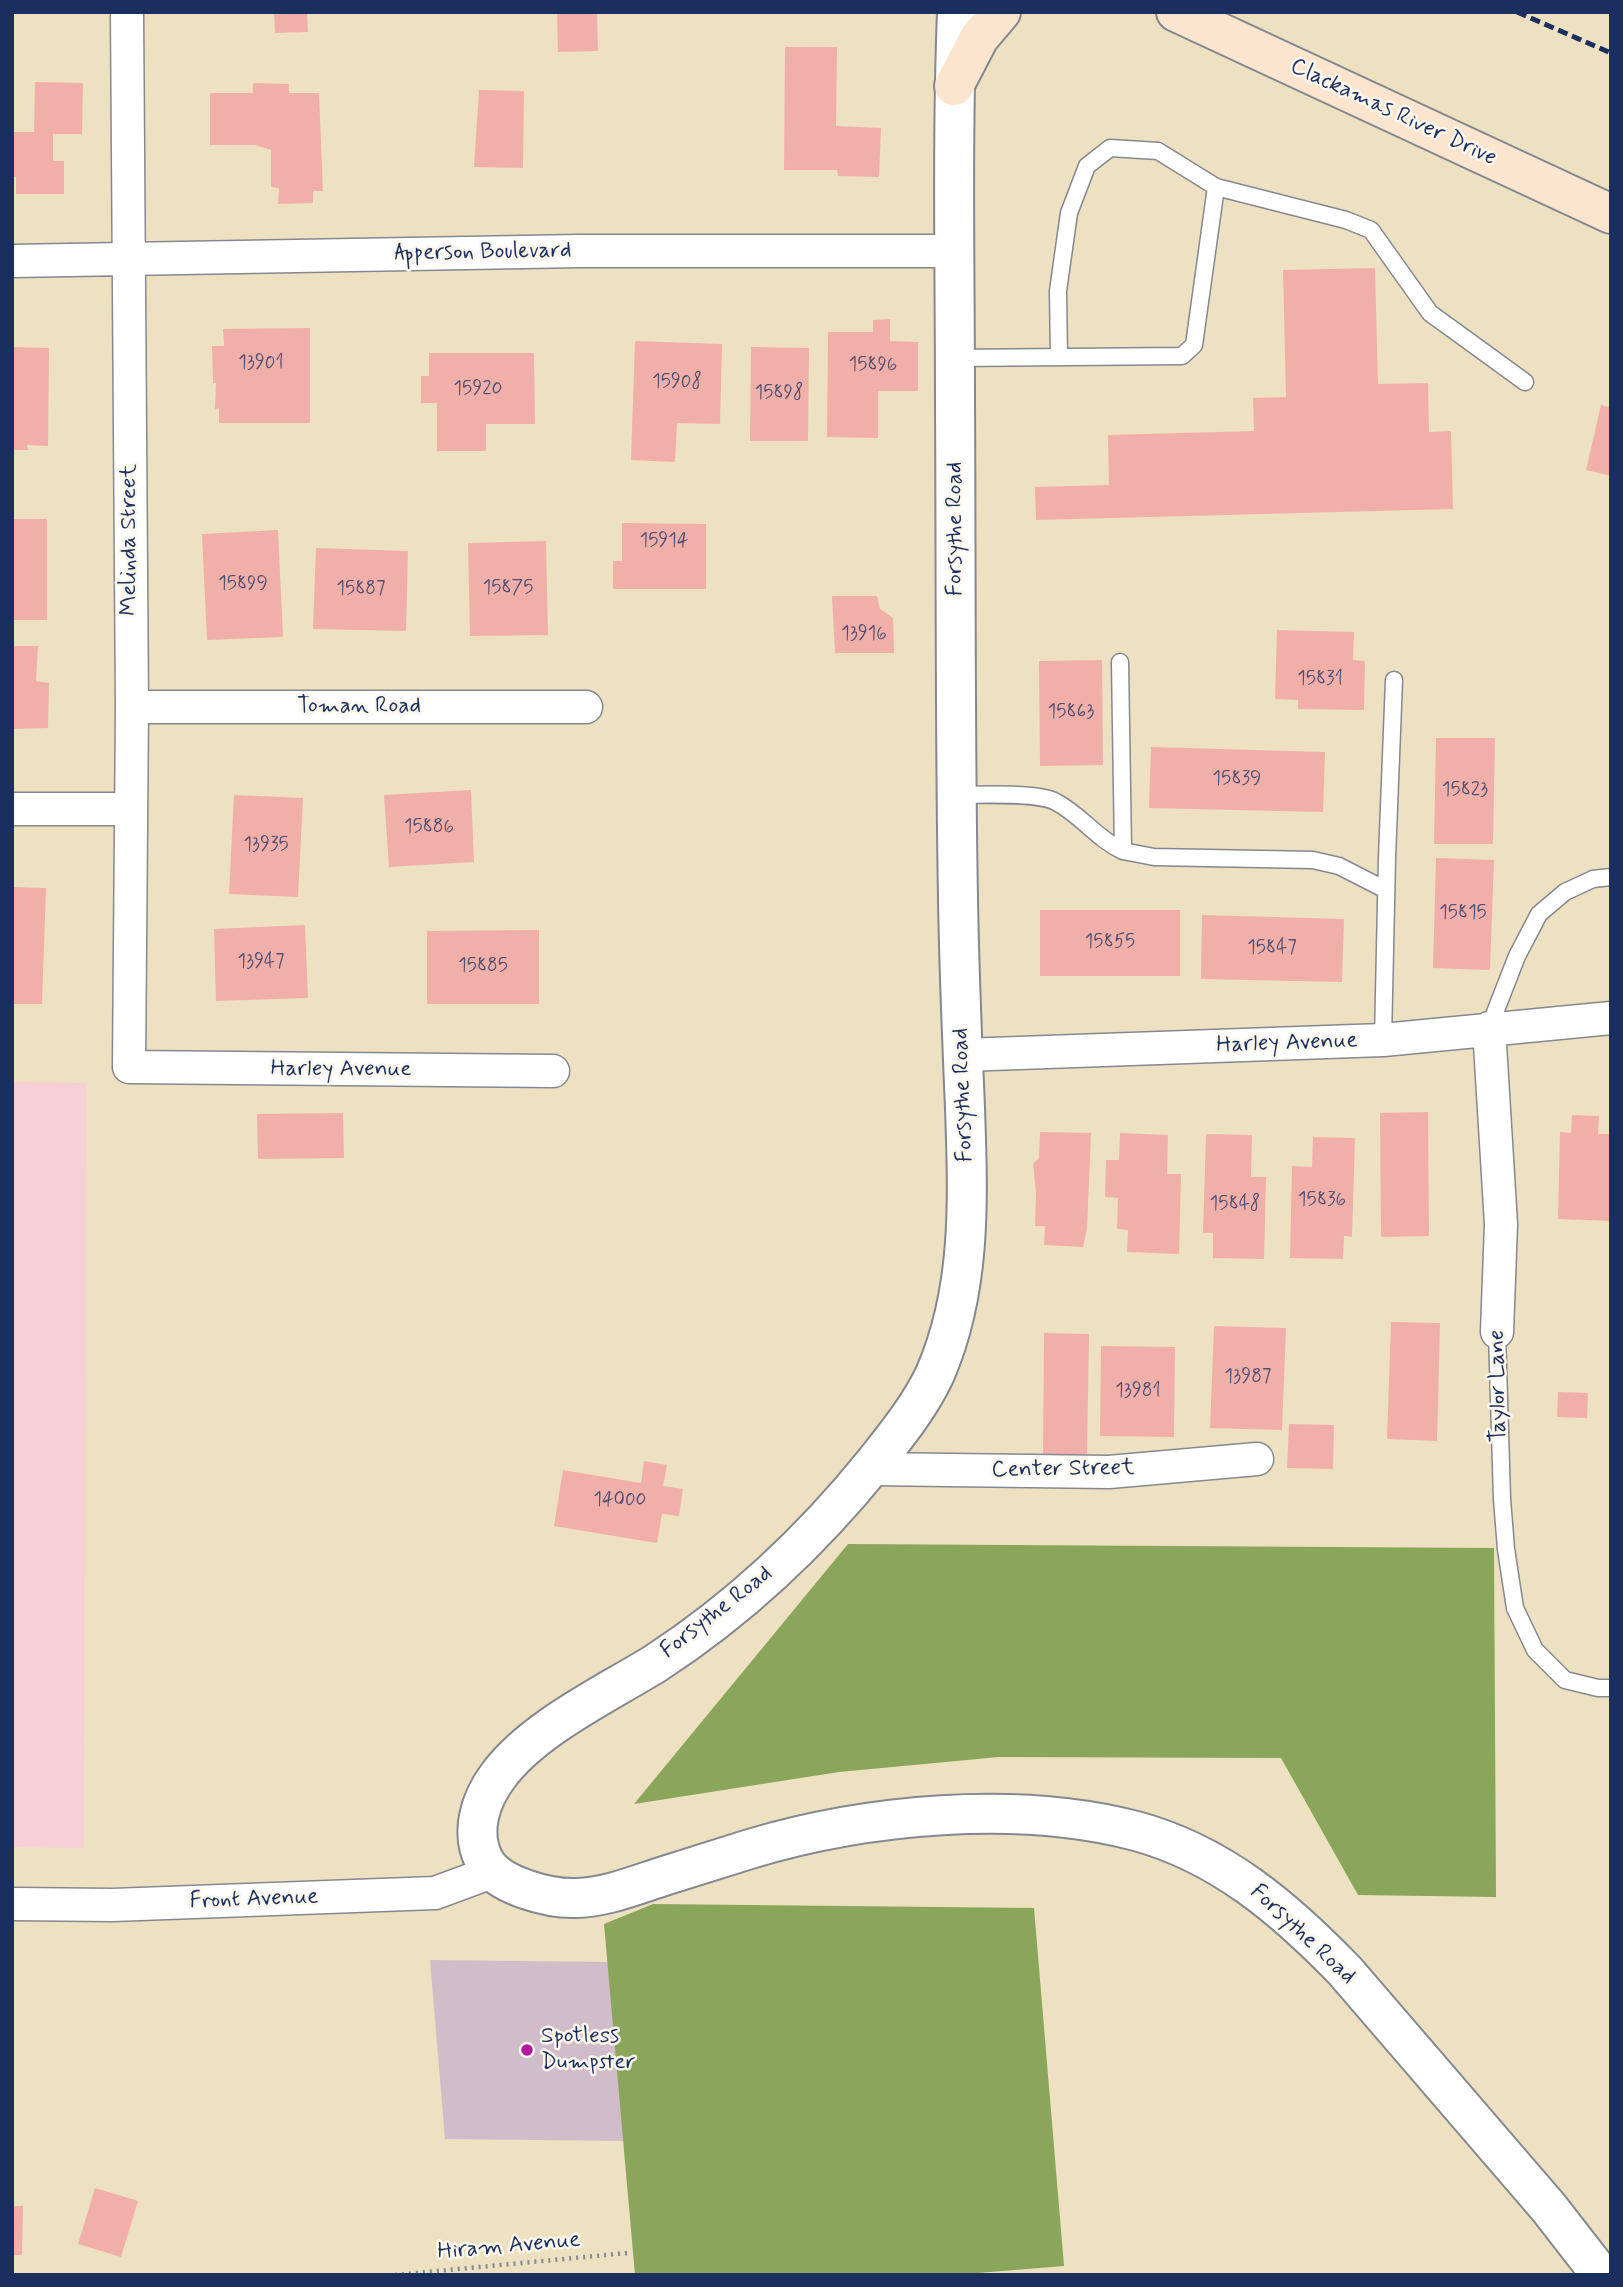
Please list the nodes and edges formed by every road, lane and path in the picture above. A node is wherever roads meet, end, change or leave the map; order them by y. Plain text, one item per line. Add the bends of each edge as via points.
1 (127, 12) edge
2 (957, 12) edge
3 (1001, 12) edge
4 (1176, 12) edge
5 (954, 86) junction
6 (1216, 187) junction
7 (1611, 214) edge
8 (954, 251) junction
9 (128, 259) junction
10 (12, 261) edge
11 (1059, 357) junction
12 (955, 358) junction
13 (1525, 382) dead end
14 (1120, 662) dead end
15 (1394, 680) dead end
16 (132, 707) junction
17 (586, 707) dead end
18 (957, 794) junction
19 (12, 809) edge
20 (129, 809) junction
21 (1122, 851) junction
22 (1611, 877) edge
23 (1386, 890) junction
24 (1611, 1018) edge
25 (1489, 1028) junction
26 (1383, 1040) junction
27 (963, 1055) junction
28 (129, 1068) joint
29 (553, 1071) dead end
30 (1497, 1332) joint
31 (1257, 1459) dead end
32 (869, 1469) junction
33 (1611, 1688) edge
34 (492, 1872) junction
35 (12, 1904) edge
36 (626, 2253) dead end
37 (395, 2275) edge
38 (1601, 2275) edge

1 - 9 street, Melinda Street
2 - 5 street, Forsythe Road
3 - 5 main road via 979,38
4 - 7 main road, Clackamas River Drive
5 - 8 street, Forsythe Road
6 - 11 lane via 1194,345 1182,356
6 - 11 lane via 1158,151 1110,148 1087,166 1069,213 1058,290
6 - 13 lane via 1371,230 1430,313
8 - 9 street, Apperson Boulevard via 580,251
8 - 12 street, Forsythe Road
9 - 10 street, Apperson Boulevard
9 - 16 street, Melinda Street
11 - 12 lane
12 - 18 street, Forsythe Road
14 - 21 lane
15 - 23 lane
16 - 17 street, Toman Road
16 - 20 street, Melinda Street
18 - 21 lane via 1054,800
18 - 27 street, Forsythe Road
19 - 20 street
20 - 28 street, Melinda Street
21 - 23 lane via 1154,857 1313,860 1339,866
22 - 25 lane via 1593,879 1565,892 1539,914
23 - 26 lane
24 - 25 street, Harley Avenue
25 - 26 street, Harley Avenue
25 - 30 street, Taylor Lane via 1501,1224
26 - 27 street, Harley Avenue
27 - 32 street, Forsythe Road via 966,1225 956,1313 918,1407
28 - 29 street, Harley Avenue
30 - 33 lane, Taylor Lane via 1502,1499 1515,1608 1535,1650 1565,1680
31 - 32 street, Center Street via 1109,1472
32 - 34 street, Forsythe Road via 786,1558 706,1628 567,1717 514,1757 498,1775 478,1815 480,1855
34 - 35 street, Front Avenue via 435,1892 113,1905
34 - 38 street, Forsythe Road via 541,1896 595,1896 802,1835 925,1817 1073,1820 1168,1842 1250,1886 1321,1946
36 - 37 path, Hiram Avenue

